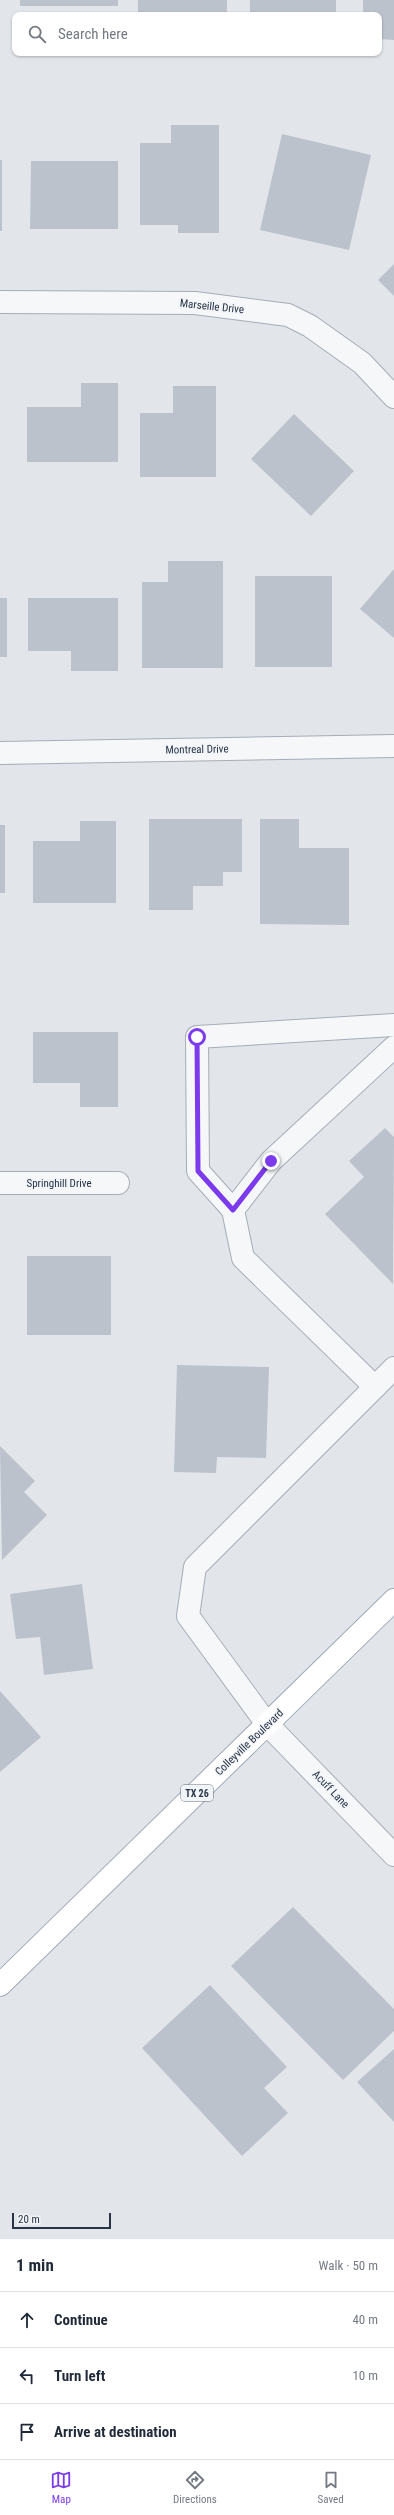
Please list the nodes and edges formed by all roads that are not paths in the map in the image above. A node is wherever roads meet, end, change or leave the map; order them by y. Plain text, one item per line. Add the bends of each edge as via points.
1 (0, 302) edge
2 (394, 397) edge
3 (394, 746) edge
4 (0, 753) edge
5 (394, 1025) edge
6 (394, 1047) edge
7 (0, 1183) edge
8 (118, 1183) dead end
9 (233, 1210) junction
10 (394, 1368) edge
11 (375, 1387) junction
12 (394, 1600) edge
13 (267, 1724) junction
14 (394, 1855) edge
15 (0, 1986) edge

1 - 2 street, Marseille Drive via 196,303 288,315 310,326 362,363
3 - 4 street, Montreal Drive
5 - 9 street via 197,1037 198,1171
6 - 9 street via 271,1161
7 - 8 street, Springhill Drive
9 - 11 street via 243,1258
10 - 11 street, Acuff Lane
11 - 13 street, Acuff Lane via 196,1568 188,1616
12 - 13 main road, Colleyville Boulevard / TX 26
13 - 14 street, Acuff Lane
13 - 15 main road, Colleyville Boulevard / TX 26

